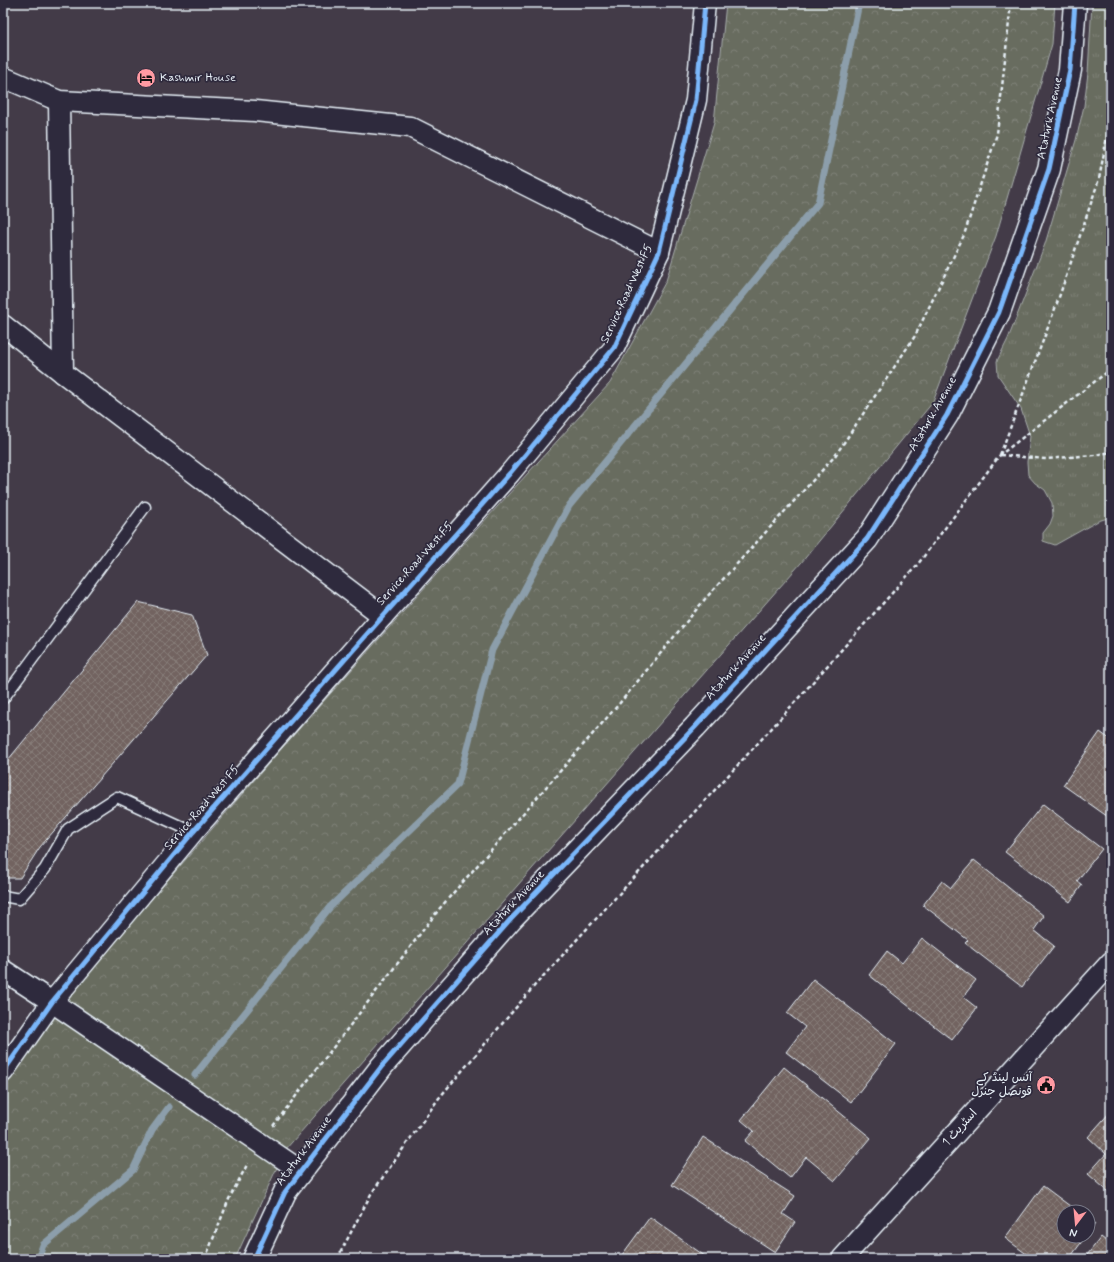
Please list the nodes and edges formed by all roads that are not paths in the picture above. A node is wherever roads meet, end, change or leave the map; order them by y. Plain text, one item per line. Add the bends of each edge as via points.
1 (705, 3) edge
2 (1075, 3) edge
3 (3, 77) edge
4 (59, 101) junction
5 (659, 252) junction
6 (3, 325) edge
7 (64, 373) junction
8 (145, 507) dead end
9 (382, 616) junction
10 (3, 699) edge
11 (193, 832) junction
12 (3, 896) edge
13 (1111, 962) edge
14 (3, 970) edge
15 (52, 1002) junction
16 (3, 1072) edge
17 (301, 1171) junction
18 (254, 1259) edge
19 (842, 1259) edge

1 - 5 street, Service Road West F5 via 696,100
2 - 17 street, Ataturk Avenue via 1070,70 1049,169 999,312 947,415 867,539 695,727 511,919 382,1066
3 - 4 street
4 - 5 street via 255,111 410,127
4 - 7 street
5 - 9 street, Service Road West F5 via 614,348 510,473
6 - 7 street
7 - 9 street
8 - 10 lane
9 - 11 street, Service Road West F5
11 - 12 lane via 117,797 68,829 45,869 19,899
11 - 15 street, Service Road West F5
13 - 19 street, اسٹریٹ 1
14 - 15 street
15 - 16 street, Service Road West F5
15 - 17 street
17 - 18 street, Ataturk Avenue via 285,1192

